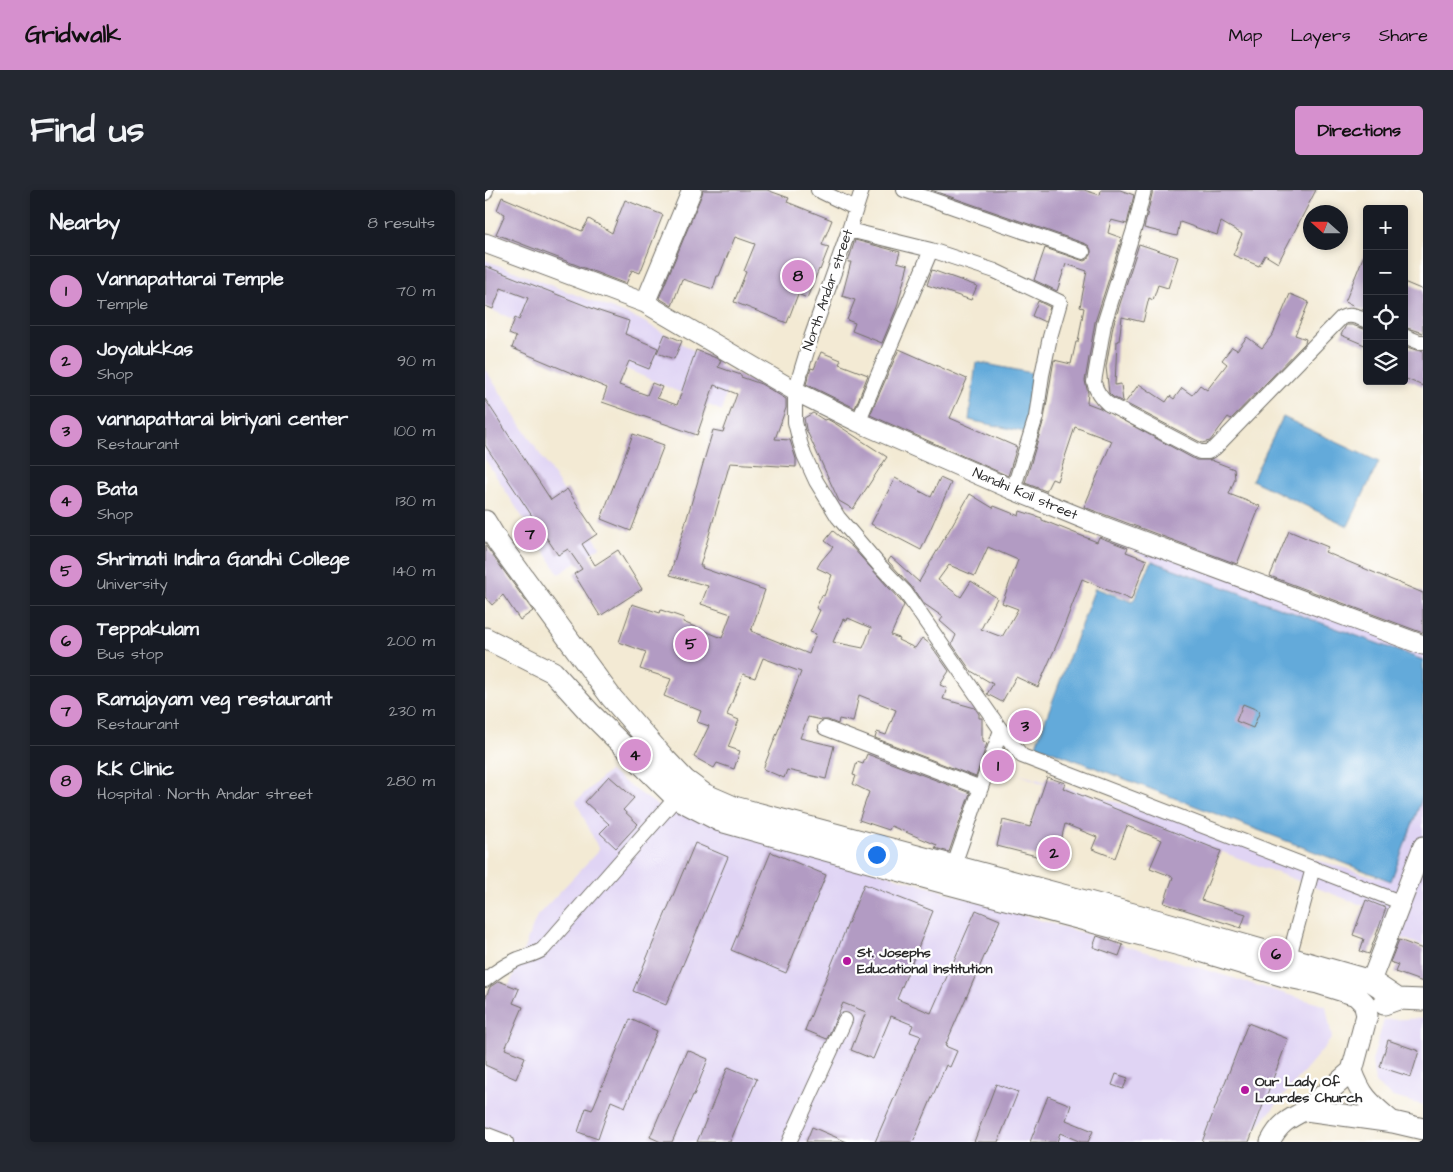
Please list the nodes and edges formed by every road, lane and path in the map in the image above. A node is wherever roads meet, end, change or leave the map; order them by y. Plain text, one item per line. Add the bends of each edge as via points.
1 (692, 190) edge
2 (818, 190) edge
3 (861, 190) edge
4 (904, 190) edge
5 (1144, 190) edge
6 (855, 208) junction
7 (849, 230) junction
8 (485, 243) edge
9 (931, 250) junction
10 (1083, 252) dead end
11 (645, 303) junction
12 (1363, 320) edge
13 (1408, 338) edge
14 (1423, 342) edge
15 (795, 391) junction
16 (858, 422) junction
17 (1013, 490) junction
18 (485, 521) edge
19 (485, 638) edge
20 (1423, 645) edge
21 (611, 697) junction
22 (590, 713) junction
23 (825, 728) dead end
24 (1001, 730) junction
25 (981, 788) junction
26 (676, 798) junction
27 (1423, 846) edge
28 (954, 865) junction
29 (1313, 868) junction
30 (1400, 902) junction
31 (1289, 957) junction
32 (485, 980) edge
33 (1371, 981) junction
34 (1398, 999) junction
35 (1423, 1000) edge
36 (1367, 1015) junction
37 (845, 1020) dead end
38 (1352, 1071) junction
39 (1306, 1110) junction
40 (1393, 1122) junction
41 (1423, 1129) edge
42 (485, 1134) edge
43 (506, 1142) edge
44 (789, 1142) edge
45 (1270, 1142) edge

1 - 11 street
2 - 6 street
3 - 6 street, North Andar street
4 - 10 street
5 - 12 street via 1104,324 1094,382 1101,399 1108,404 1200,452 1210,451 1341,318 1351,315
6 - 7 street, North Andar street
7 - 9 street
7 - 15 street, North Andar street
8 - 11 street, Nandhi Koil street
9 - 16 street
9 - 17 street via 995,271 1061,302 1050,337 1036,417
11 - 15 street, Nandhi Koil street
13 - 14 street
15 - 16 street, Nandhi Koil street
15 - 24 street, North Andar street via 795,422 804,455 816,481 838,517 905,592
16 - 17 street, Nandhi Koil street
17 - 20 street, Nandhi Koil street
18 - 21 main road
19 - 22 main road via 553,672
21 - 22 main road
21 - 28 main road via 685,780 704,794 734,807
22 - 26 main road
23 - 25 street
24 - 25 street
24 - 29 street, North Andar street via 1022,756
25 - 28 street
26 - 32 street via 543,949 517,959
26 - 36 main road via 720,821 1284,976 1318,982 1356,995 1364,1004
27 - 30 street
28 - 31 main road
29 - 30 street, North Andar street
29 - 31 street
30 - 33 street
31 - 33 main road
33 - 34 main road
34 - 35 main road
34 - 36 main road via 1379,1005
36 - 38 main road
37 - 44 street
38 - 39 main road
38 - 40 main road via 1365,1100
39 - 40 main road
39 - 45 street via 1285,1121
40 - 41 main road
42 - 43 street

